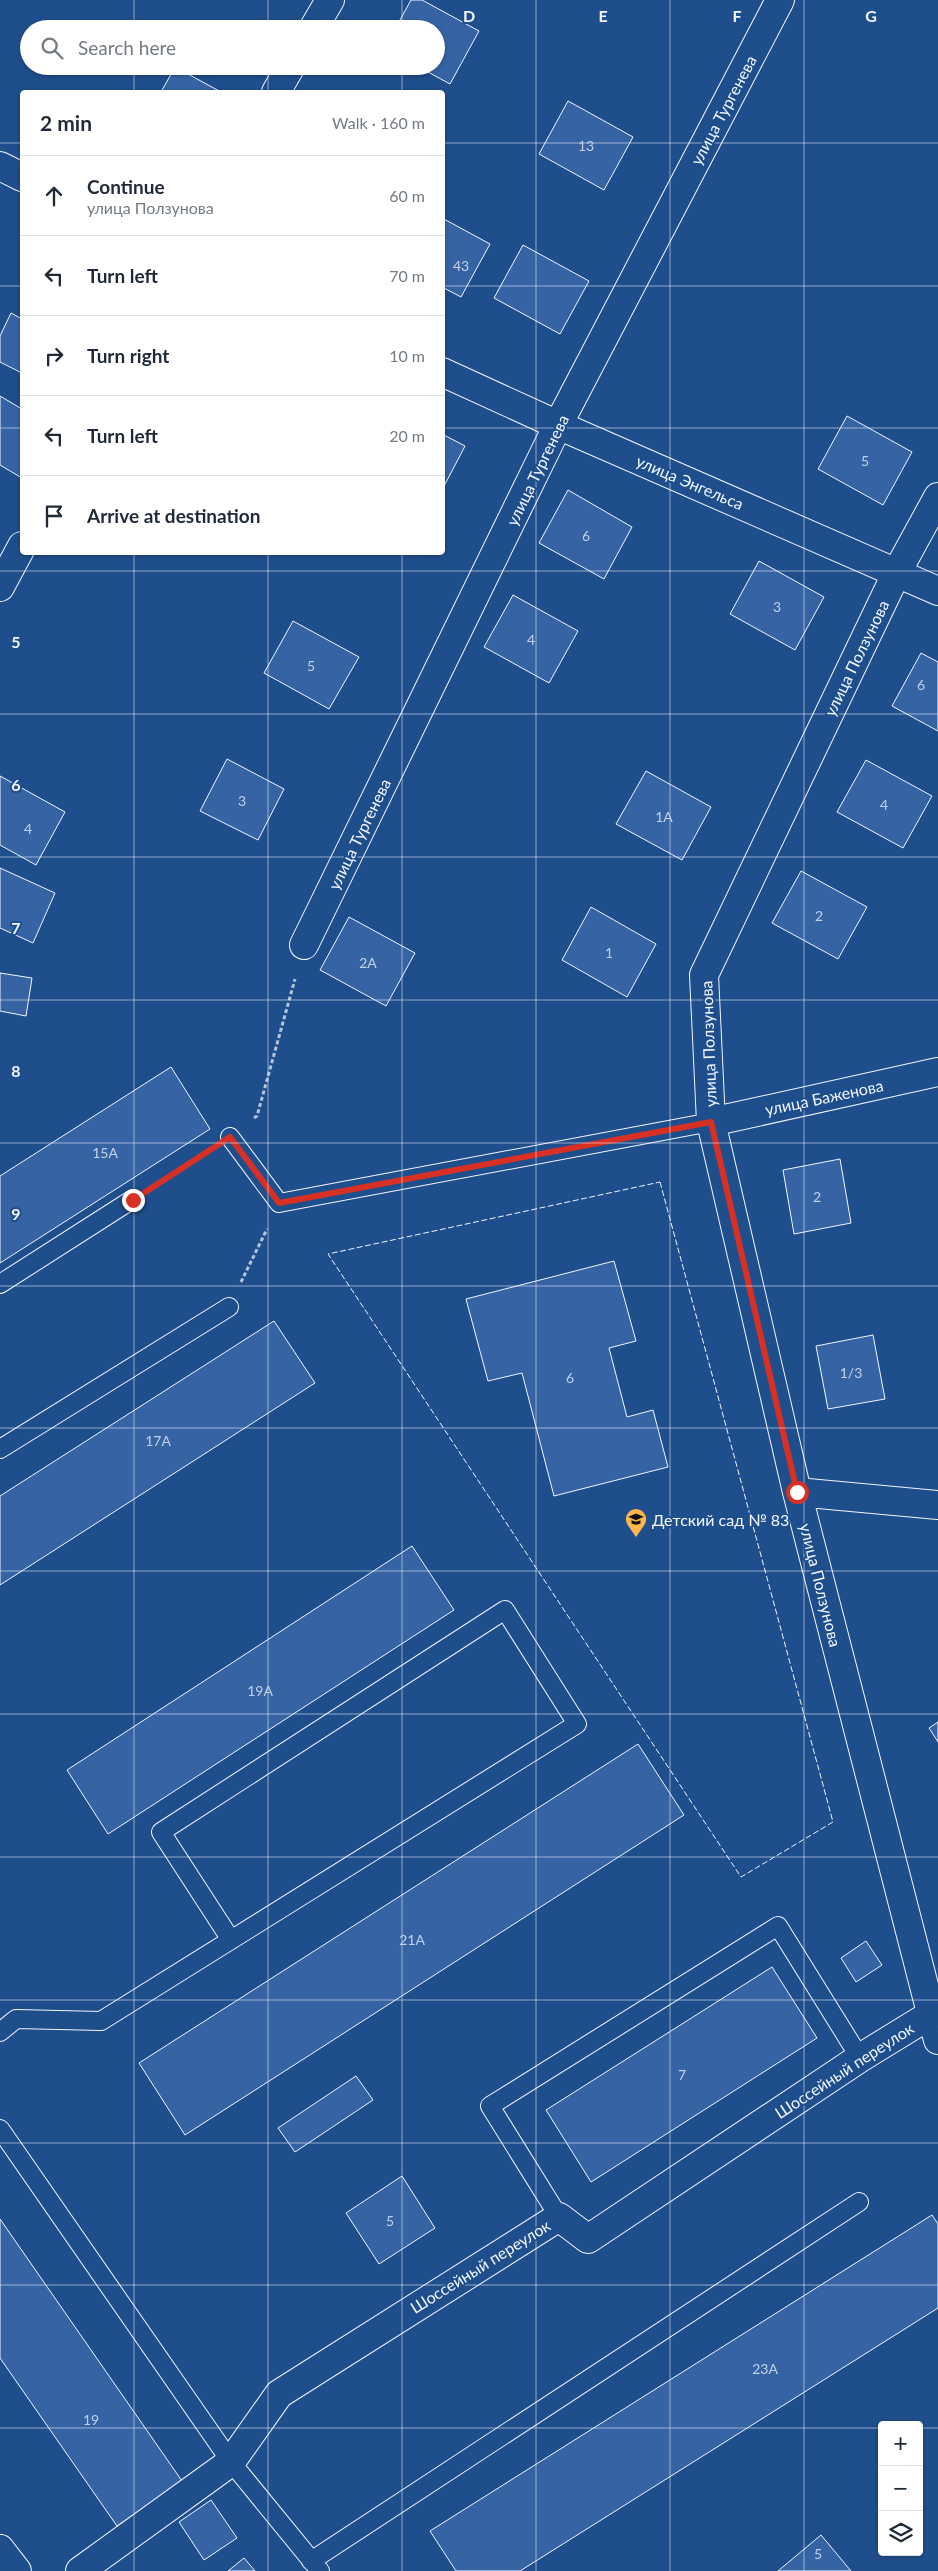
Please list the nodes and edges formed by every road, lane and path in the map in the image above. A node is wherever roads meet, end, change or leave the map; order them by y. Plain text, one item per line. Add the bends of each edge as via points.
1 (330, 0) edge
2 (780, 0) edge
3 (318, 20) edge
4 (286, 75) edge
5 (277, 90) edge
6 (0, 166) edge
7 (20, 176) edge
8 (445, 373) edge
9 (558, 425) junction
10 (938, 497) edge
11 (20, 550) edge
12 (897, 572) junction
13 (0, 587) edge
14 (938, 591) edge
15 (304, 946) joint
16 (938, 1072) edge
17 (711, 1122) junction
18 (230, 1137) junction
19 (133, 1200) joint
20 (279, 1203) junction
21 (0, 1284) edge
22 (229, 1307) joint
23 (0, 1449) edge
24 (797, 1492) junction
25 (938, 1505) edge
26 (231, 1940) junction
27 (930, 2015) junction
28 (0, 2032) edge
29 (938, 2040) edge
30 (860, 2058) junction
31 (0, 2129) edge
32 (859, 2202) dead end
33 (558, 2217) junction
34 (231, 2462) junction
35 (0, 2549) edge
36 (316, 2566) edge
37 (17, 2571) edge
38 (80, 2571) edge

1 - 3 street
2 - 9 street, улица Тургенева
4 - 5 street
6 - 7 street
8 - 9 street, улица Энгельса
9 - 12 street, улица Энгельса
9 - 15 street, улица Тургенева
10 - 12 street, улица Ползунова
11 - 13 street
12 - 14 street, улица Энгельса
12 - 17 street, улица Ползунова via 704,975
15 - 18 path via 257,1116
16 - 17 street, улица Баженова
17 - 20 lane
17 - 24 street, улица Ползунова
18 - 19 path
18 - 20 lane
19 - 21 lane
20 - 22 path
22 - 23 lane
24 - 25 street
24 - 27 street, улица Ползунова
26 - 26 lane via 577,1724 505,1610 161,1832
26 - 28 lane via 101,2021 16,2019
27 - 29 street, улица Ползунова
27 - 30 street, Шоссейный переулок
30 - 33 street, Шоссейный переулок via 588,2239
30 - 33 lane via 778,1926 490,2106
31 - 34 lane
32 - 36 lane
33 - 34 street, Шоссейный переулок via 279,2394
34 - 36 lane
34 - 38 street, Шоссейный переулок
35 - 37 street

